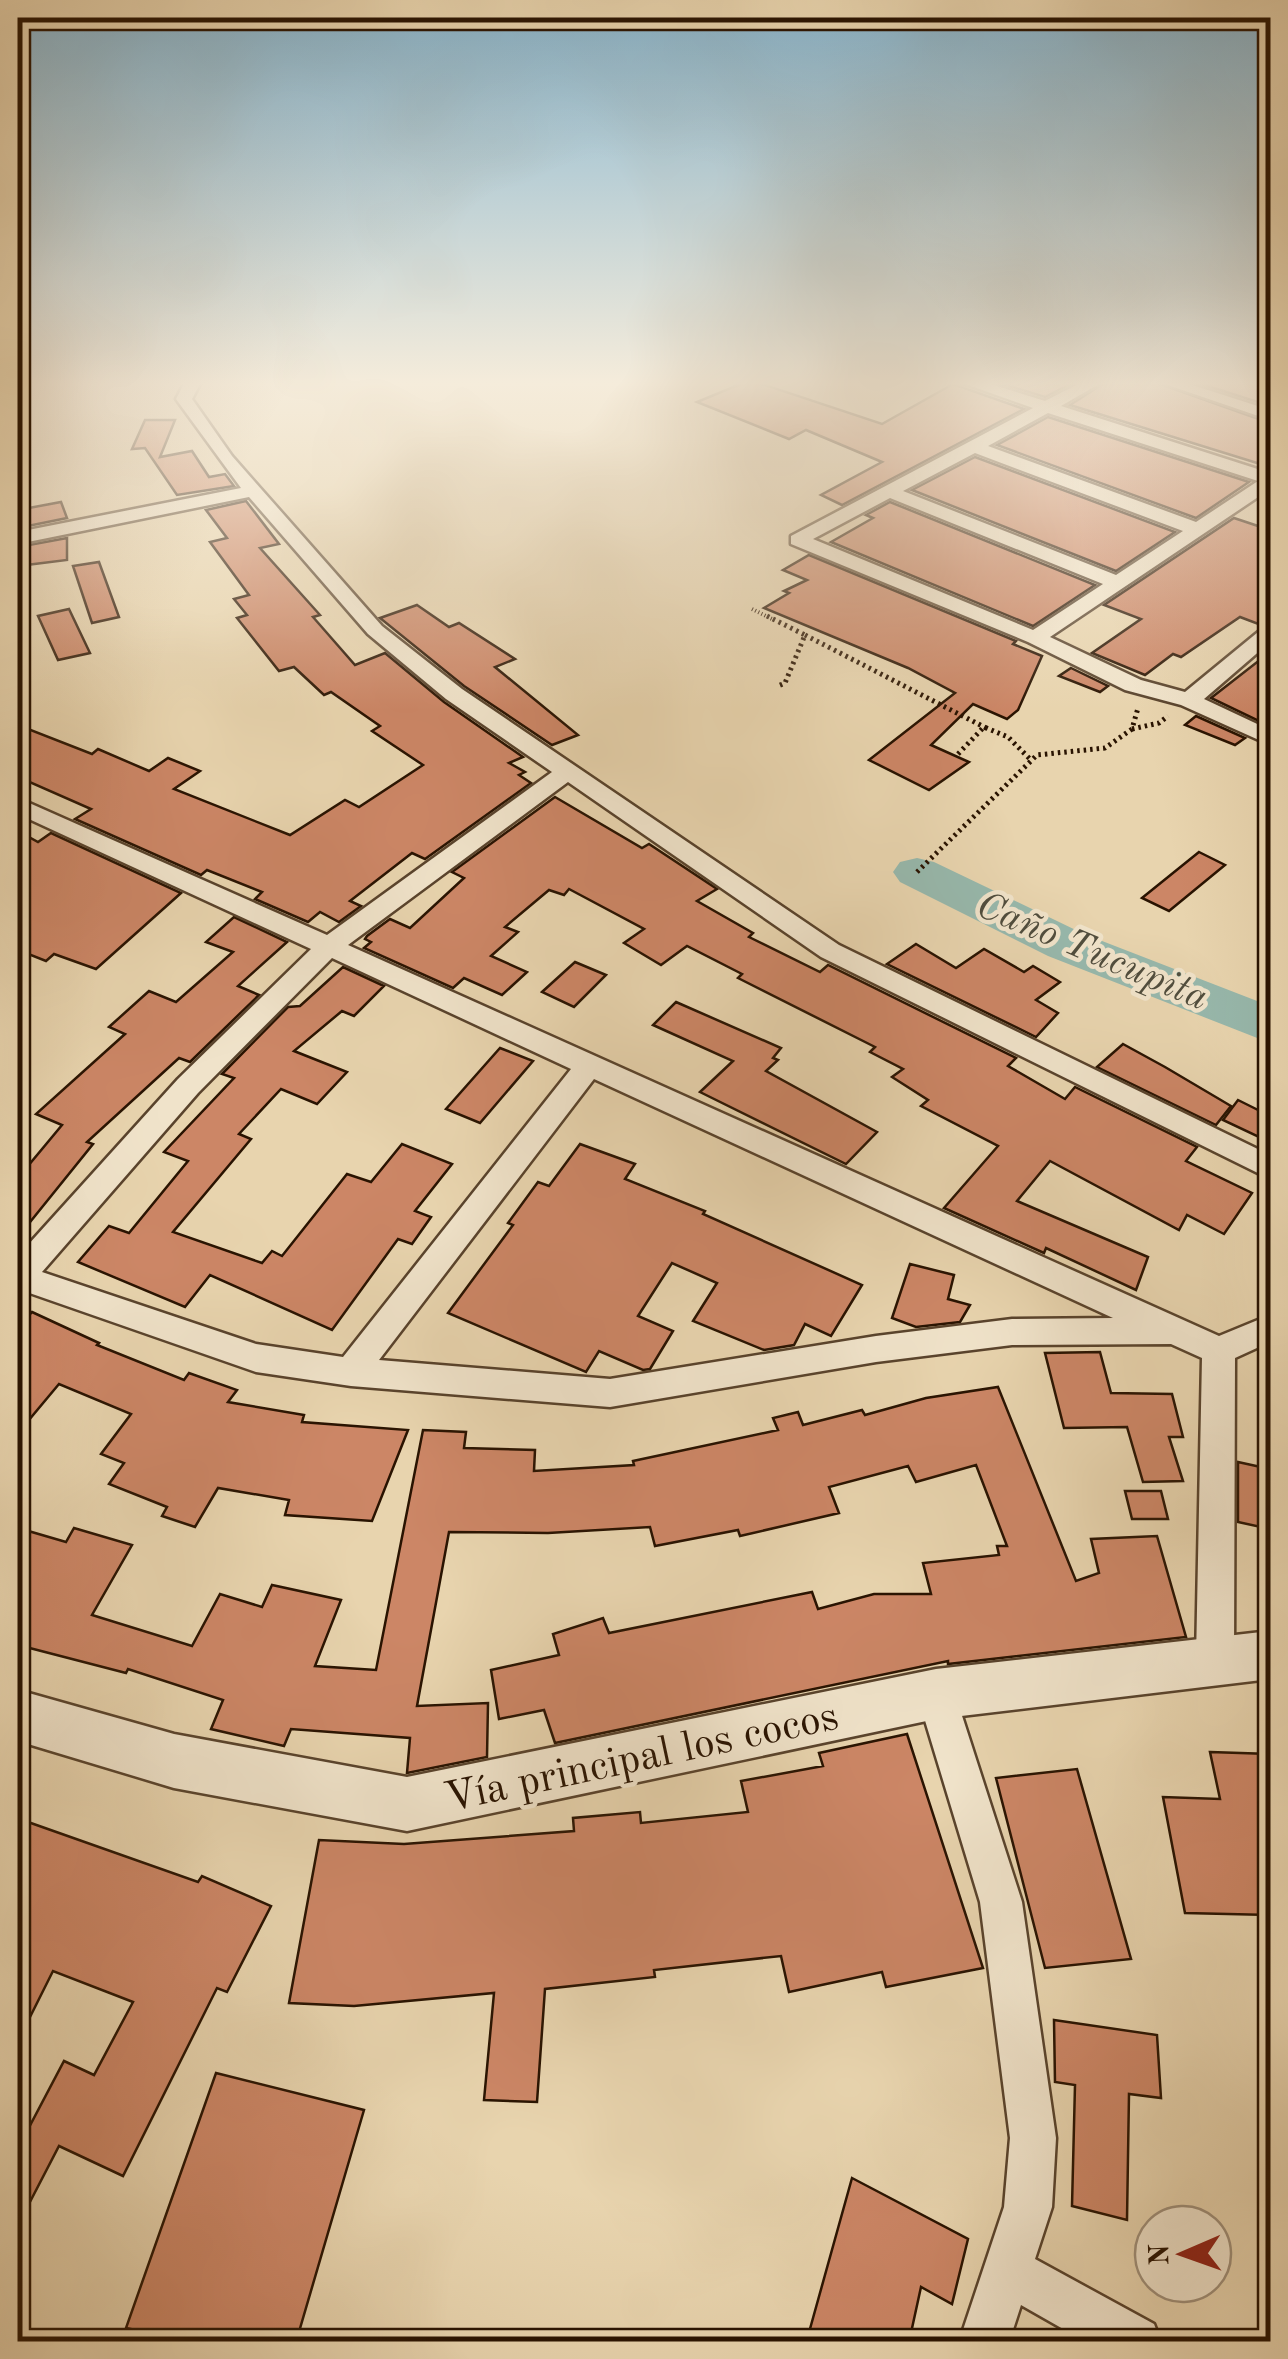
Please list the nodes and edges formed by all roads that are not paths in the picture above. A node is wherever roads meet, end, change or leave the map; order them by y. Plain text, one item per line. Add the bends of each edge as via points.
1 (1091, 490) edge
2 (1256, 490) edge
3 (252, 491) joint
4 (886, 491) joint
5 (1199, 530) junction
6 (18, 538) edge
7 (1120, 584) junction
8 (1268, 637) edge
9 (1036, 638) junction
10 (1188, 700) junction
11 (1270, 738) edge
12 (567, 772) junction
13 (18, 805) edge
14 (328, 947) junction
15 (590, 1063) junction
16 (1270, 1168) edge
17 (18, 1276) edge
18 (1270, 1328) edge
19 (1174, 1331) junction
20 (1219, 1351) junction
21 (351, 1372) junction
22 (1270, 1656) edge
23 (1215, 1660) junction
24 (936, 1694) junction
25 (18, 1716) edge
26 (1005, 2269) junction
27 (984, 2342) edge
28 (1136, 2342) edge

1 - 5 street
2 - 5 street
3 - 6 street
3 - 12 street via 375,630
4 - 7 street
4 - 9 street via 798,540
5 - 7 street
7 - 9 street
8 - 10 street
9 - 10 street via 1133,685
10 - 11 street
12 - 14 street
12 - 16 street via 830,951
13 - 14 street
14 - 15 street
14 - 17 street via 188,1086
15 - 19 street
15 - 21 street
17 - 21 street via 256,1358
18 - 20 street
19 - 20 street
19 - 21 street via 1012,1332 610,1394
20 - 23 street
22 - 23 street, Vía principal los cocos
23 - 24 street, Vía principal los cocos
24 - 25 street, Vía principal los cocos via 406,1804 174,1761
24 - 26 street via 1000,1902 1024,2061 1033,2138 1028,2207
26 - 27 street
26 - 28 street

